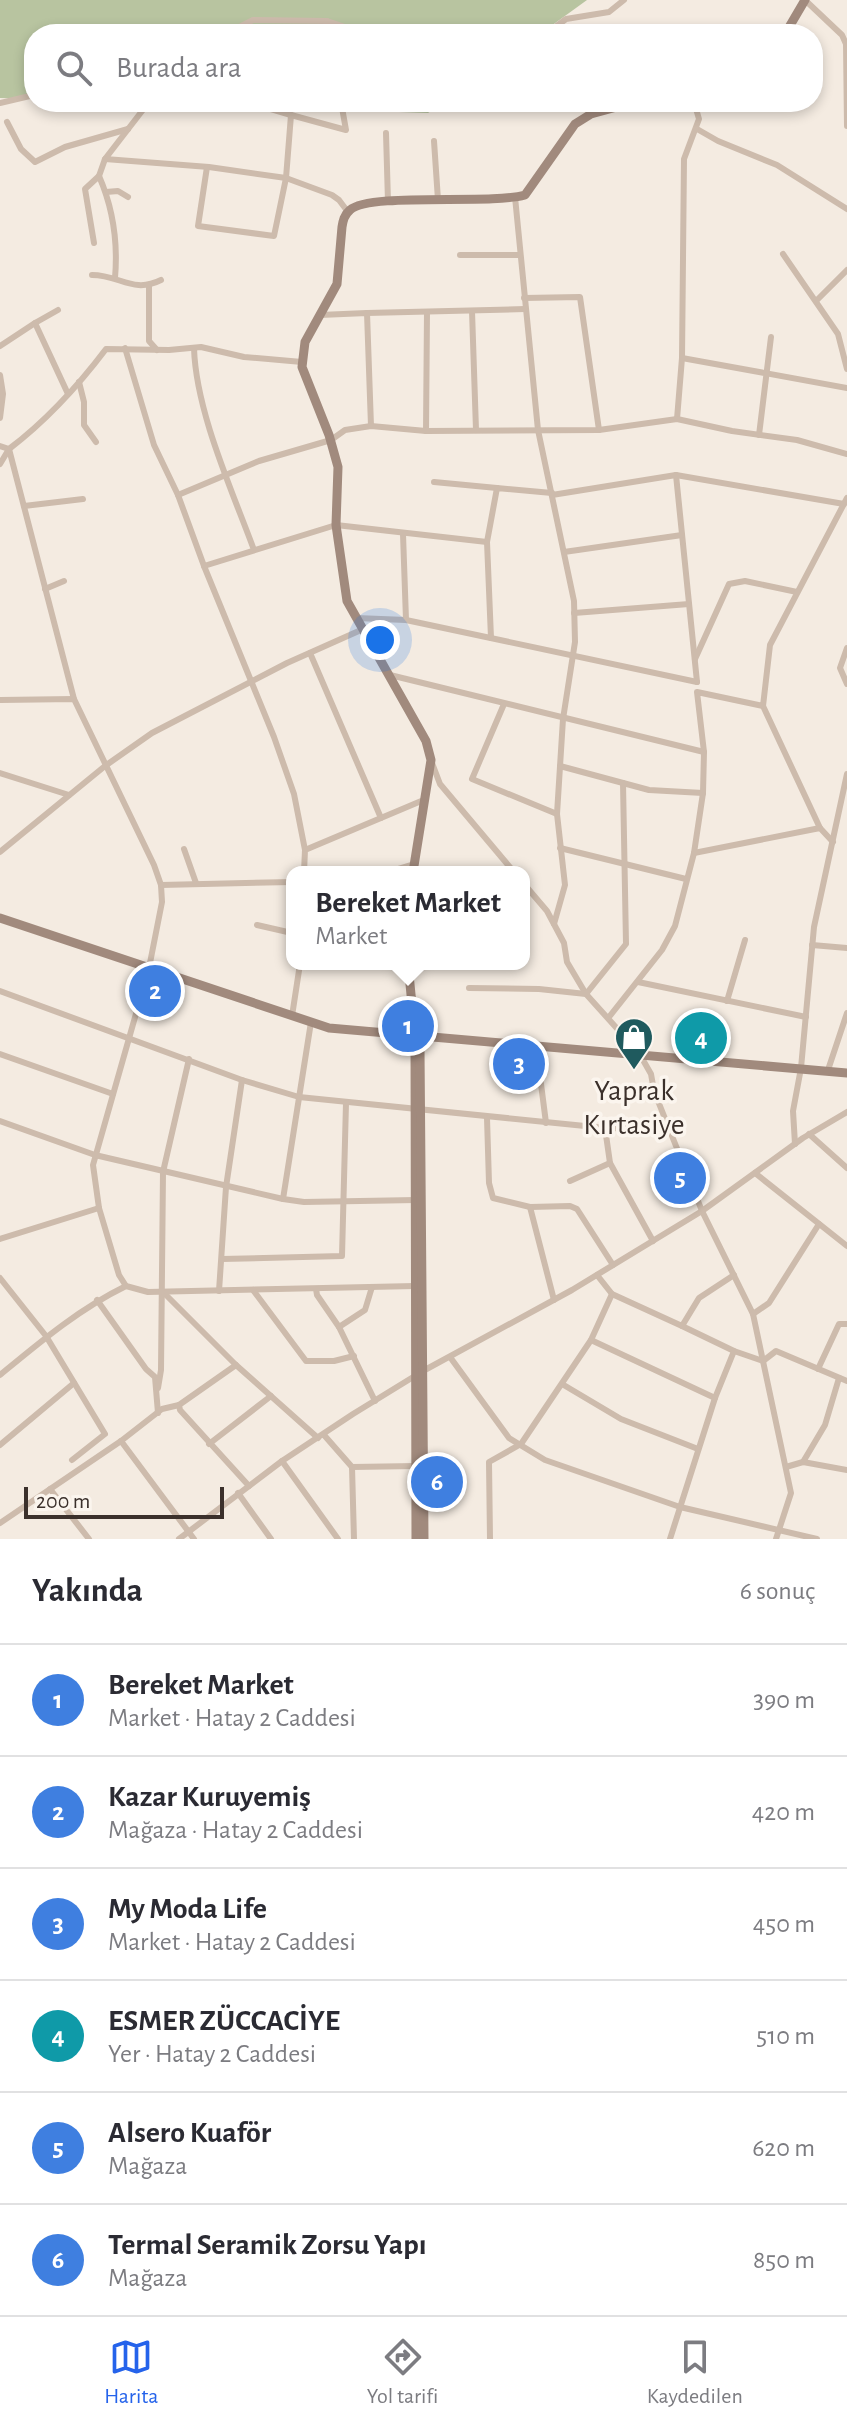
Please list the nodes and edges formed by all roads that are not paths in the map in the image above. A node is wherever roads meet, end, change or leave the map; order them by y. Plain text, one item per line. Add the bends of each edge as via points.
1 (624, 0) edge
2 (805, 0) edge
3 (327, 21) junction
4 (245, 24) edge
5 (326, 24) edge
6 (336, 24) edge
7 (559, 24) edge
8 (791, 24) edge
9 (24, 97) edge
10 (0, 103) edge
11 (141, 112) edge
12 (281, 112) edge
13 (343, 112) edge
14 (598, 112) edge
15 (697, 112) edge
16 (291, 115) junction
17 (846, 121) edge
18 (7, 122) dead end
19 (128, 129) junction
20 (697, 129) junction
21 (386, 133) dead end
22 (434, 141) dead end
23 (105, 159) junction
24 (207, 167) junction
25 (99, 176) junction
26 (286, 178) junction
27 (106, 192) junction
28 (128, 197) dead end
29 (515, 197) junction
30 (438, 200) junction
31 (388, 202) junction
32 (847, 209) edge
33 (348, 212) junction
34 (94, 243) dead end
35 (783, 254) dead end
36 (460, 255) dead end
37 (520, 255) junction
38 (847, 270) edge
39 (92, 275) dead end
40 (115, 278) junction
41 (161, 280) dead end
42 (149, 285) junction
43 (524, 298) junction
44 (815, 301) junction
45 (525, 309) junction
46 (58, 310) dead end
47 (472, 311) junction
48 (427, 312) junction
49 (367, 313) junction
50 (319, 315) junction
51 (35, 323) junction
52 (847, 331) edge
53 (838, 334) junction
54 (771, 337) dead end
55 (0, 346) edge
56 (125, 348) junction
57 (194, 348) junction
58 (158, 351) junction
59 (682, 358) junction
60 (302, 362) junction
61 (847, 369) edge
62 (767, 373) junction
63 (0, 375) edge
64 (79, 382) junction
65 (847, 388) edge
66 (68, 394) junction
67 (0, 418) edge
68 (677, 419) junction
69 (371, 426) junction
70 (476, 430) junction
71 (538, 430) junction
72 (599, 430) junction
73 (426, 431) junction
74 (759, 435) junction
75 (331, 440) junction
76 (96, 442) dead end
77 (0, 446) edge
78 (9, 449) junction
79 (847, 454) edge
80 (0, 457) edge
81 (0, 464) edge
82 (225, 474) junction
83 (676, 475) junction
84 (434, 482) dead end
85 (497, 488) junction
86 (552, 494) junction
87 (178, 495) junction
88 (83, 499) dead end
89 (845, 501) edge
90 (24, 506) junction
91 (336, 525) junction
92 (403, 534) junction
93 (682, 535) junction
94 (487, 542) junction
95 (254, 550) junction
96 (564, 552) junction
97 (204, 566) junction
98 (64, 581) dead end
99 (45, 589) junction
100 (797, 592) junction
101 (689, 604) junction
102 (574, 613) junction
103 (356, 618) junction
104 (406, 620) junction
105 (361, 630) junction
106 (491, 638) junction
107 (847, 648) edge
108 (310, 653) junction
109 (573, 655) junction
110 (695, 660) junction
111 (390, 675) junction
112 (251, 682) junction
113 (697, 682) junction
114 (847, 684) edge
115 (697, 692) junction
116 (74, 699) junction
117 (0, 700) edge
118 (504, 704) junction
119 (763, 706) junction
120 (563, 719) junction
121 (704, 752) junction
122 (431, 760) junction
123 (105, 766) junction
124 (560, 766) junction
125 (0, 773) edge
126 (847, 774) edge
127 (623, 783) junction
128 (703, 793) junction
129 (69, 795) junction
130 (426, 799) junction
131 (557, 814) junction
132 (381, 818) junction
133 (820, 828) junction
134 (833, 842) junction
135 (560, 848) junction
136 (184, 849) dead end
137 (305, 850) junction
138 (0, 852) edge
139 (694, 853) junction
140 (641, 857) dead end
141 (625, 864) junction
142 (304, 866) edge
143 (414, 866) edge
144 (509, 866) edge
145 (639, 867) junction
146 (686, 879) junction
147 (286, 882) edge
148 (196, 883) junction
149 (161, 885) junction
150 (530, 891) edge
151 (0, 918) edge
152 (554, 924) junction
153 (257, 925) dead end
154 (286, 932) edge
155 (745, 940) dead end
156 (812, 945) junction
157 (847, 948) edge
158 (149, 968) junction
159 (299, 970) edge
160 (409, 970) edge
161 (638, 982) junction
162 (469, 988) dead end
163 (0, 991) edge
164 (586, 994) junction
165 (727, 1001) junction
166 (847, 1013) edge
167 (292, 1016) junction
168 (609, 1017) junction
169 (806, 1017) junction
170 (311, 1022) junction
171 (415, 1035) junction
172 (129, 1037) junction
173 (536, 1045) junction
174 (639, 1053) junction
175 (0, 1054) edge
176 (189, 1059) junction
177 (801, 1068) junction
178 (828, 1070) junction
179 (847, 1073) edge
180 (242, 1080) junction
181 (113, 1094) junction
182 (299, 1097) junction
183 (346, 1103) junction
184 (417, 1108) junction
185 (847, 1112) edge
186 (487, 1118) junction
187 (0, 1121) edge
188 (546, 1123) junction
189 (605, 1128) junction
190 (669, 1129) junction
191 (809, 1134) junction
192 (795, 1144) junction
193 (95, 1155) junction
194 (610, 1163) junction
195 (847, 1168) edge
196 (163, 1172) junction
197 (755, 1173) junction
198 (570, 1181) dead end
199 (226, 1187) junction
200 (283, 1199) junction
201 (418, 1200) junction
202 (344, 1201) junction
203 (530, 1207) junction
204 (99, 1208) junction
205 (702, 1211) junction
206 (819, 1224) junction
207 (0, 1239) edge
208 (653, 1241) junction
209 (847, 1246) edge
210 (222, 1259) junction
211 (613, 1265) junction
212 (597, 1275) junction
213 (734, 1275) junction
214 (0, 1278) edge
215 (126, 1286) junction
216 (419, 1286) junction
217 (372, 1287) junction
218 (316, 1289) junction
219 (253, 1290) junction
220 (162, 1291) junction
221 (219, 1291) junction
222 (612, 1294) junction
223 (97, 1300) junction
224 (554, 1300) junction
225 (753, 1314) junction
226 (847, 1324) edge
227 (682, 1326) junction
228 (339, 1327) junction
229 (46, 1336) junction
230 (591, 1340) junction
231 (734, 1351) junction
232 (354, 1356) junction
233 (450, 1357) junction
234 (763, 1361) junction
235 (236, 1365) junction
236 (818, 1369) junction
237 (419, 1374) junction
238 (0, 1375) edge
239 (843, 1380) edge
240 (74, 1383) junction
241 (562, 1384) junction
242 (158, 1388) junction
243 (271, 1396) junction
244 (715, 1398) junction
245 (375, 1401) junction
246 (179, 1405) junction
247 (158, 1413) junction
248 (321, 1436) junction
249 (121, 1441) junction
250 (209, 1444) junction
251 (521, 1444) junction
252 (0, 1445) edge
253 (698, 1449) junction
254 (72, 1460) dead end
255 (282, 1461) junction
256 (803, 1462) junction
257 (419, 1466) junction
258 (352, 1467) junction
259 (786, 1467) junction
260 (847, 1470) edge
261 (249, 1486) junction
262 (50, 1489) junction
263 (238, 1493) junction
264 (680, 1507) junction
265 (0, 1523) edge
266 (188, 1531) junction
267 (777, 1535) edge
268 (89, 1539) edge
269 (179, 1539) edge
270 (194, 1539) edge
271 (271, 1539) edge
272 (338, 1539) edge
273 (354, 1539) edge
274 (416, 1539) edge
275 (424, 1539) edge
276 (490, 1539) edge
277 (670, 1539) edge
278 (817, 1539) edge

1 - 7 street via 609,12
2 - 8 street
2 - 17 street via 846,44
3 - 4 street
3 - 5 street
3 - 6 street
9 - 10 street
11 - 19 street
12 - 16 street
13 - 16 street via 346,130
14 - 29 street via 575,124 530,190
15 - 20 street
16 - 26 street
18 - 19 street via 21,149 35,162 65,147
19 - 23 street
20 - 32 street via 777,165
20 - 59 street via 684,159
21 - 31 street
22 - 30 street
23 - 24 street
23 - 25 street
24 - 26 street
24 - 26 street via 198,226 274,236
25 - 27 street
25 - 34 street via 85,189
26 - 33 street via 332,195
27 - 28 street
27 - 40 street via 117,249
29 - 30 street
29 - 37 street
30 - 31 street
31 - 33 street
33 - 50 street via 337,284
35 - 44 street
36 - 37 street
37 - 43 street
38 - 44 street
39 - 40 street
40 - 42 street via 128,285
41 - 42 street
42 - 58 street via 149,341
43 - 45 street
43 - 72 street via 580,297
44 - 53 street
45 - 47 street
45 - 71 street
46 - 51 street
47 - 48 street
47 - 70 street
48 - 49 street
48 - 73 street
49 - 50 street
49 - 69 street
50 - 60 street
51 - 55 street
51 - 66 street
52 - 53 street
53 - 61 street
54 - 62 street
56 - 58 street
56 - 64 street via 106,349
56 - 87 street via 154,445
57 - 58 street
57 - 60 street
57 - 82 street via 194,368
59 - 62 street
59 - 68 street
60 - 75 street
62 - 65 street
62 - 74 street
63 - 67 street
64 - 66 street
64 - 76 street via 84,425
66 - 78 street
68 - 72 street
68 - 74 street
69 - 73 street
69 - 75 street via 345,430
70 - 71 street
70 - 73 street
71 - 72 street
71 - 86 street
74 - 79 street
75 - 82 street
75 - 91 street via 338,467
77 - 78 street
78 - 80 street
78 - 81 street
78 - 90 street
82 - 87 street
82 - 95 street
83 - 86 street
83 - 89 street
83 - 93 street
84 - 85 street
85 - 86 street
85 - 94 street
86 - 96 street
87 - 97 street
88 - 90 street
89 - 100 street
90 - 99 street
91 - 92 street
91 - 95 street
91 - 103 street via 347,601
92 - 94 street
92 - 104 street
93 - 96 street
93 - 101 street
94 - 106 street
95 - 97 street
96 - 102 street
97 - 112 street
98 - 99 street
99 - 116 street
100 - 110 street via 745,581 729,584
100 - 119 street via 770,645
101 - 102 street
101 - 110 street
102 - 109 street
103 - 104 street
103 - 105 street
104 - 106 street
105 - 108 street
105 - 111 street
106 - 109 street
107 - 114 street via 840,668
108 - 112 street
108 - 132 street
109 - 113 street
109 - 120 street
110 - 113 street
111 - 118 street
111 - 122 street
112 - 123 street via 152,733
112 - 137 street via 294,794
113 - 115 street
115 - 119 street
115 - 121 street
116 - 117 street
116 - 123 street
118 - 120 street
118 - 131 street via 472,779
119 - 133 street
120 - 121 street
120 - 124 street
121 - 128 street
122 - 130 street
122 - 144 street via 440,784
123 - 129 street
123 - 149 street
124 - 127 street
124 - 131 street
125 - 129 street
126 - 134 street
127 - 128 street
127 - 141 street
128 - 139 street
129 - 138 street
130 - 132 street
130 - 143 street
131 - 135 street
132 - 137 street
133 - 134 street
133 - 139 street
134 - 156 street
135 - 141 street
135 - 152 street via 565,885
136 - 148 street
137 - 142 street
139 - 146 street
140 - 145 street
141 - 145 street
141 - 164 street via 626,944
145 - 146 street
146 - 161 street via 675,926
147 - 148 street
148 - 149 street
149 - 158 street
150 - 152 street
151 - 158 street
152 - 164 street
153 - 154 street
155 - 165 street
156 - 157 street
156 - 169 street
158 - 167 street
158 - 172 street
159 - 167 street
160 - 171 street
161 - 165 street
161 - 168 street
162 - 164 street
163 - 172 street
164 - 168 street
165 - 169 street
166 - 178 street
167 - 170 street
168 - 174 street
169 - 177 street
170 - 171 street
170 - 182 street
171 - 173 street
171 - 184 street via 420,1050
172 - 176 street
172 - 181 street
173 - 174 street
173 - 188 street
174 - 177 street
174 - 190 street
175 - 181 street
176 - 180 street
176 - 196 street
177 - 178 street
177 - 192 street via 793,1111
178 - 179 street
180 - 182 street
180 - 199 street
181 - 193 street
182 - 183 street
182 - 200 street
183 - 184 street
183 - 202 street
184 - 186 street
184 - 201 street
185 - 191 street
186 - 188 street
186 - 203 street via 493,1198
187 - 193 street
188 - 189 street
189 - 190 street
189 - 194 street
190 - 205 street
191 - 192 street
191 - 195 street
192 - 197 street
193 - 196 street
193 - 204 street
194 - 198 street
194 - 208 street
196 - 199 street
196 - 220 street
197 - 205 street
197 - 206 street
199 - 200 street
199 - 210 street
200 - 202 street
201 - 202 street
201 - 216 street
202 - 210 street via 342,1256
203 - 211 street via 577,1209
203 - 224 street
204 - 207 street
204 - 215 street
205 - 208 street
205 - 213 street
206 - 209 street
206 - 225 street via 769,1303
208 - 211 street
210 - 221 street
211 - 212 street
212 - 222 street
212 - 224 street
213 - 225 street
213 - 227 street via 699,1298
214 - 229 street
215 - 220 street
215 - 223 street
216 - 217 street
216 - 237 street
217 - 218 street
217 - 228 street via 365,1310
218 - 219 street
218 - 228 street
219 - 221 street
219 - 232 street via 306,1361
220 - 221 street
220 - 235 street
220 - 242 street
222 - 227 street
222 - 230 street
223 - 229 street
223 - 242 street
224 - 233 street
225 - 234 street
226 - 236 street via 839,1324
227 - 231 street
228 - 232 street
229 - 238 street
229 - 240 street
230 - 241 street
230 - 244 street
231 - 234 street
231 - 244 street
232 - 245 street
233 - 237 street
233 - 251 street via 509,1438
234 - 236 street via 776,1351
234 - 259 street
235 - 243 street
235 - 246 street
236 - 239 street
237 - 245 street
237 - 257 street
239 - 256 street
240 - 252 street
240 - 254 street via 105,1434
241 - 251 street
241 - 253 street via 621,1419
242 - 247 street
243 - 248 street
243 - 250 street
244 - 253 street
245 - 248 street
246 - 247 street
246 - 250 street
247 - 249 street
248 - 255 street
248 - 258 street
249 - 262 street
249 - 266 street
250 - 261 street
251 - 264 street via 545,1460
251 - 276 street via 489,1462
253 - 264 street
255 - 261 street
255 - 272 street
256 - 259 street
256 - 260 street
257 - 258 street
257 - 274 street
257 - 275 street
258 - 273 street
259 - 267 street via 791,1493
261 - 263 street
262 - 265 street
262 - 268 street
263 - 266 street
263 - 271 street
264 - 267 street
264 - 277 street
266 - 269 street
266 - 270 street
267 - 278 street

